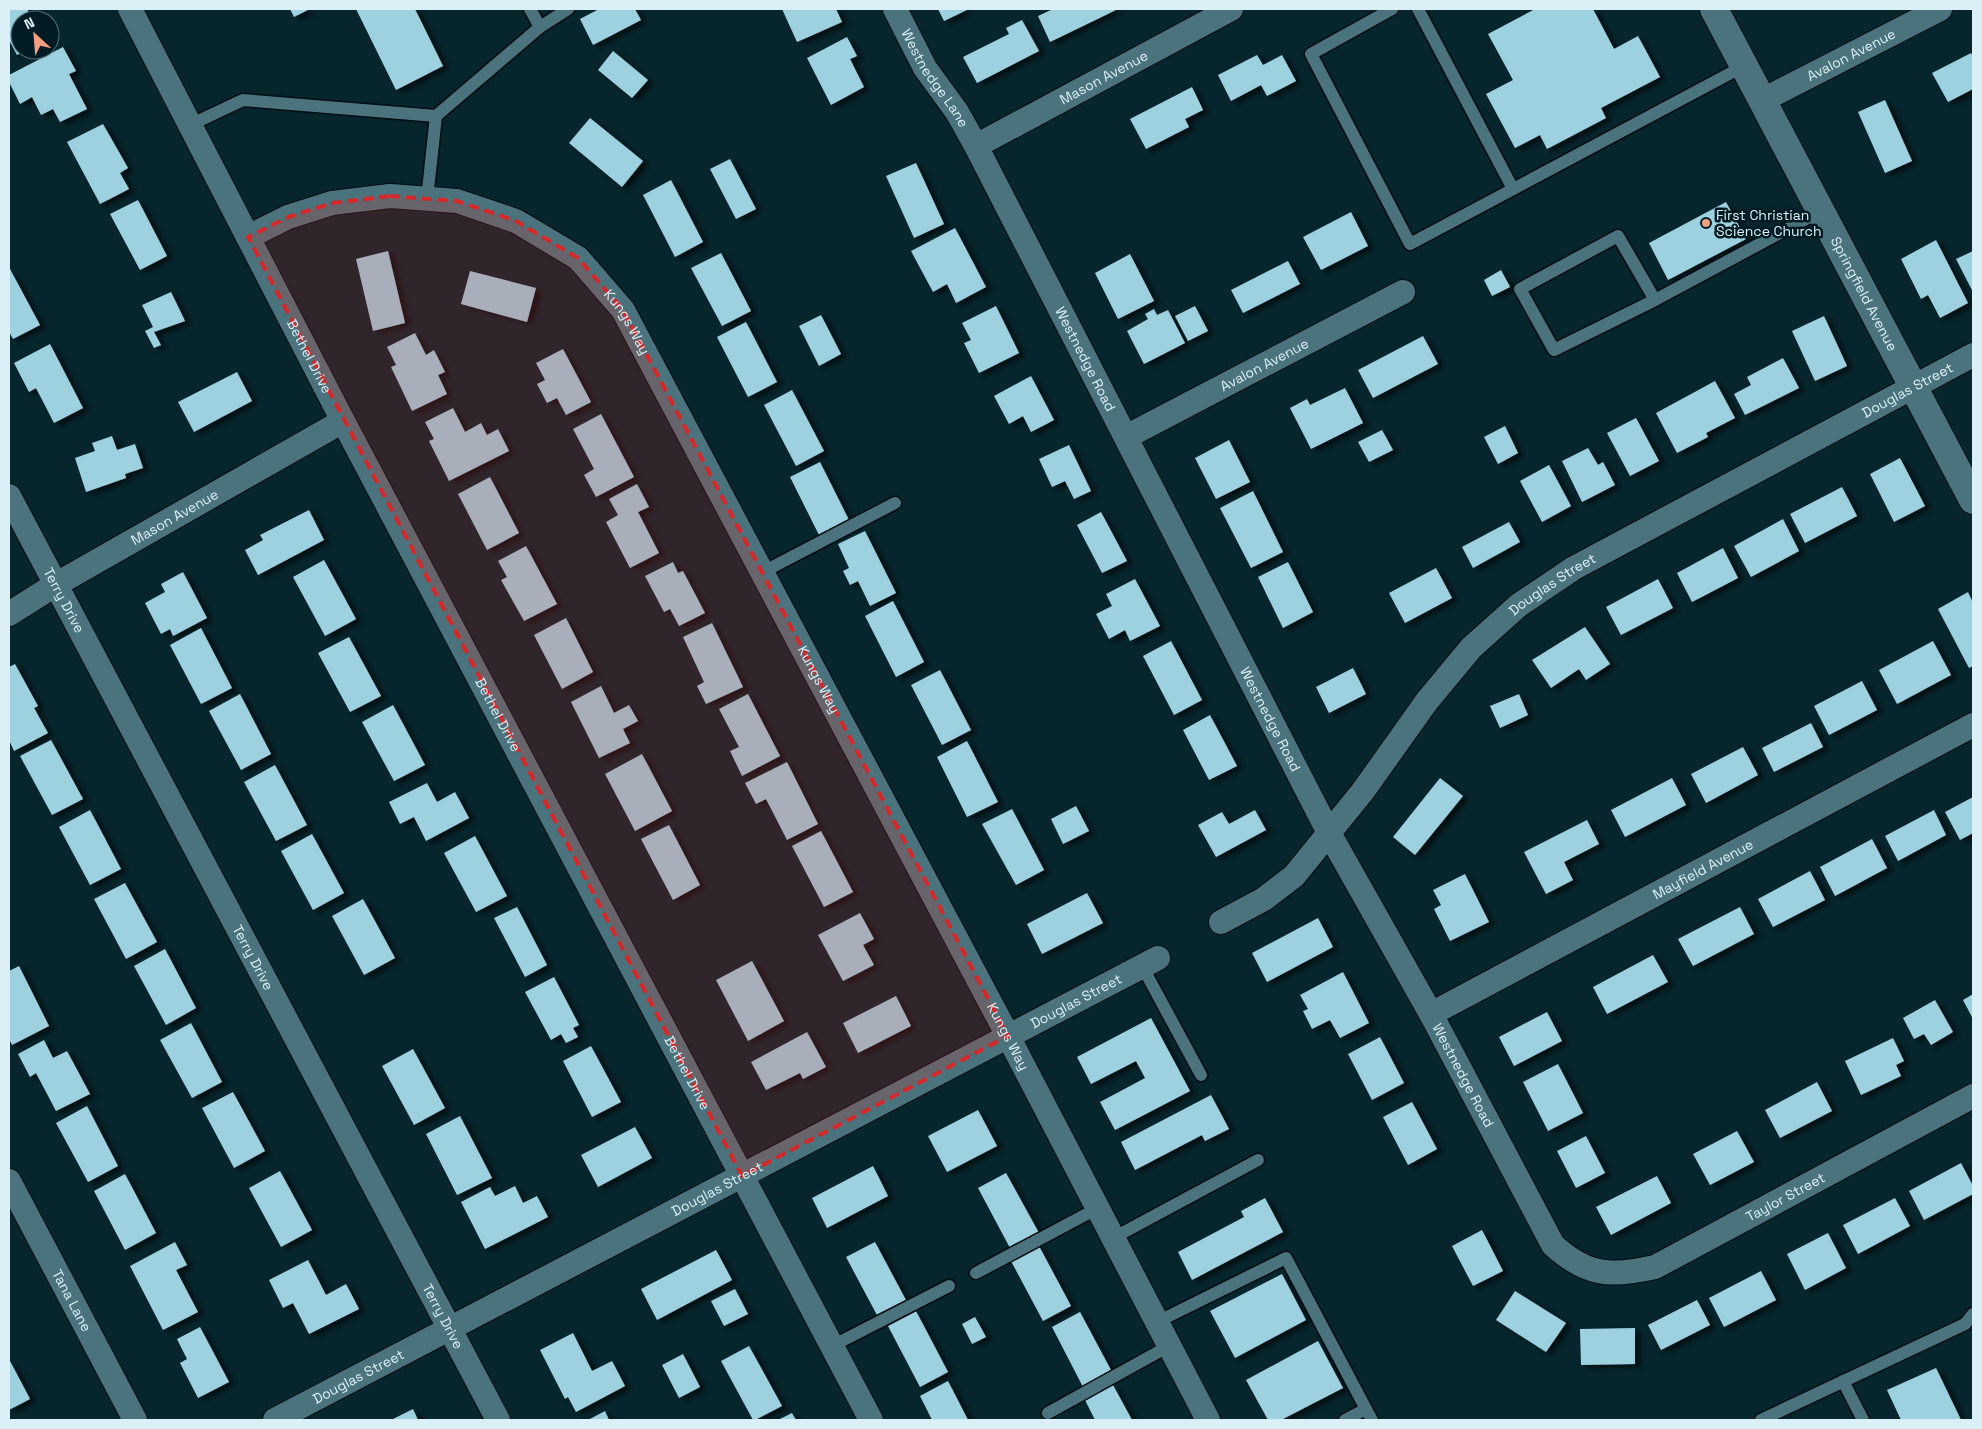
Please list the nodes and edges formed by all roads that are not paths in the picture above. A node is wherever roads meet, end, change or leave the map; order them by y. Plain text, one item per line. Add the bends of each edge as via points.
1 (130, 9) edge
2 (530, 9) edge
3 (568, 9) edge
4 (895, 9) edge
5 (1231, 9) edge
6 (1392, 9) edge
7 (1418, 9) edge
8 (1714, 9) edge
9 (1940, 9) edge
10 (540, 27) junction
11 (1744, 66) junction
12 (1763, 100) junction
13 (436, 116) junction
14 (190, 125) junction
15 (976, 146) junction
16 (1513, 189) junction
17 (427, 199) junction
18 (1821, 210) junction
19 (248, 237) junction
20 (1403, 292) dead end
21 (1655, 300) junction
22 (1973, 355) edge
23 (1914, 386) junction
24 (343, 421) junction
25 (1126, 437) junction
26 (9, 496) edge
27 (1973, 500) edge
28 (895, 502) dead end
29 (763, 572) junction
30 (54, 585) junction
31 (9, 614) edge
32 (1973, 725) edge
33 (1329, 833) junction
34 (1221, 922) dead end
35 (1150, 962) joint
36 (1431, 1014) junction
37 (1008, 1036) junction
38 (1201, 1075) dead end
39 (1973, 1096) edge
40 (1258, 1160) dead end
41 (742, 1176) junction
42 (9, 1181) edge
43 (1098, 1208) junction
44 (1114, 1238) junction
45 (1591, 1270) joint
46 (976, 1273) dead end
47 (949, 1286) dead end
48 (1973, 1314) edge
49 (1157, 1322) junction
50 (451, 1328) junction
51 (832, 1346) junction
52 (1170, 1346) junction
53 (1843, 1381) junction
54 (1048, 1412) dead end
55 (1369, 1415) edge
56 (135, 1420) edge
57 (275, 1420) edge
58 (498, 1420) edge
59 (871, 1420) edge
60 (1208, 1420) edge
61 (1345, 1420) edge
62 (1761, 1420) edge
63 (1863, 1420) edge

1 - 14 street, Bethel Drive
2 - 10 lane
3 - 10 lane
4 - 15 street, Westnedge Lane via 925,68 957,112
5 - 15 street, Mason Avenue
6 - 16 lane via 1311,54 1410,244
7 - 16 lane
8 - 11 street, Springfield Avenue
9 - 12 street, Avalon Avenue
10 - 13 lane
11 - 12 street, Springfield Avenue
11 - 16 lane
12 - 18 street, Springfield Avenue
13 - 14 lane via 243,100
13 - 17 lane
14 - 19 street, Bethel Drive
15 - 25 street, Westnedge Road
17 - 19 street, Kungs Way via 390,196 332,203 288,217
17 - 29 street, Kungs Way via 457,201 516,221 578,258 624,310
18 - 21 lane
18 - 23 street, Springfield Avenue
19 - 24 street, Bethel Drive
20 - 25 street, Avalon Avenue
21 - 21 lane via 1618,236 1520,289 1554,350
22 - 23 street, Douglas Street
23 - 27 street, Springfield Avenue
23 - 33 street, Douglas Street via 1574,568 1520,604 1471,648 1427,701
24 - 30 street, Mason Avenue
24 - 41 street, Bethel Drive
25 - 33 street, Westnedge Road
26 - 30 street, Terry Drive
28 - 29 lane
29 - 37 street, Kungs Way
30 - 31 street, Mason Avenue
30 - 50 street, Terry Drive
32 - 36 street, Mayfield Avenue
33 - 34 street, Douglas Street via 1294,876 1264,899
33 - 36 street, Westnedge Road
35 - 37 street, Douglas Street
35 - 38 lane
36 - 45 street, Westnedge Road via 1554,1245 1572,1262
37 - 41 street, Douglas Street
37 - 43 street, Kungs Way
39 - 45 street, Taylor Street via 1654,1267 1626,1273
40 - 44 lane
41 - 50 street, Douglas Street
41 - 51 street, Bethel Drive
42 - 56 street, Tana Lane
43 - 44 street, Kungs Way
43 - 46 lane
44 - 49 street, Kungs Way
47 - 51 lane
48 - 53 lane via 1965,1324
49 - 52 street, Kungs Way
49 - 55 lane via 1286,1258
50 - 57 street, Douglas Street
50 - 58 street, Terry Drive
51 - 59 street, Bethel Drive
52 - 54 lane
52 - 60 street, Kungs Way
53 - 62 lane
53 - 63 lane
55 - 61 lane

